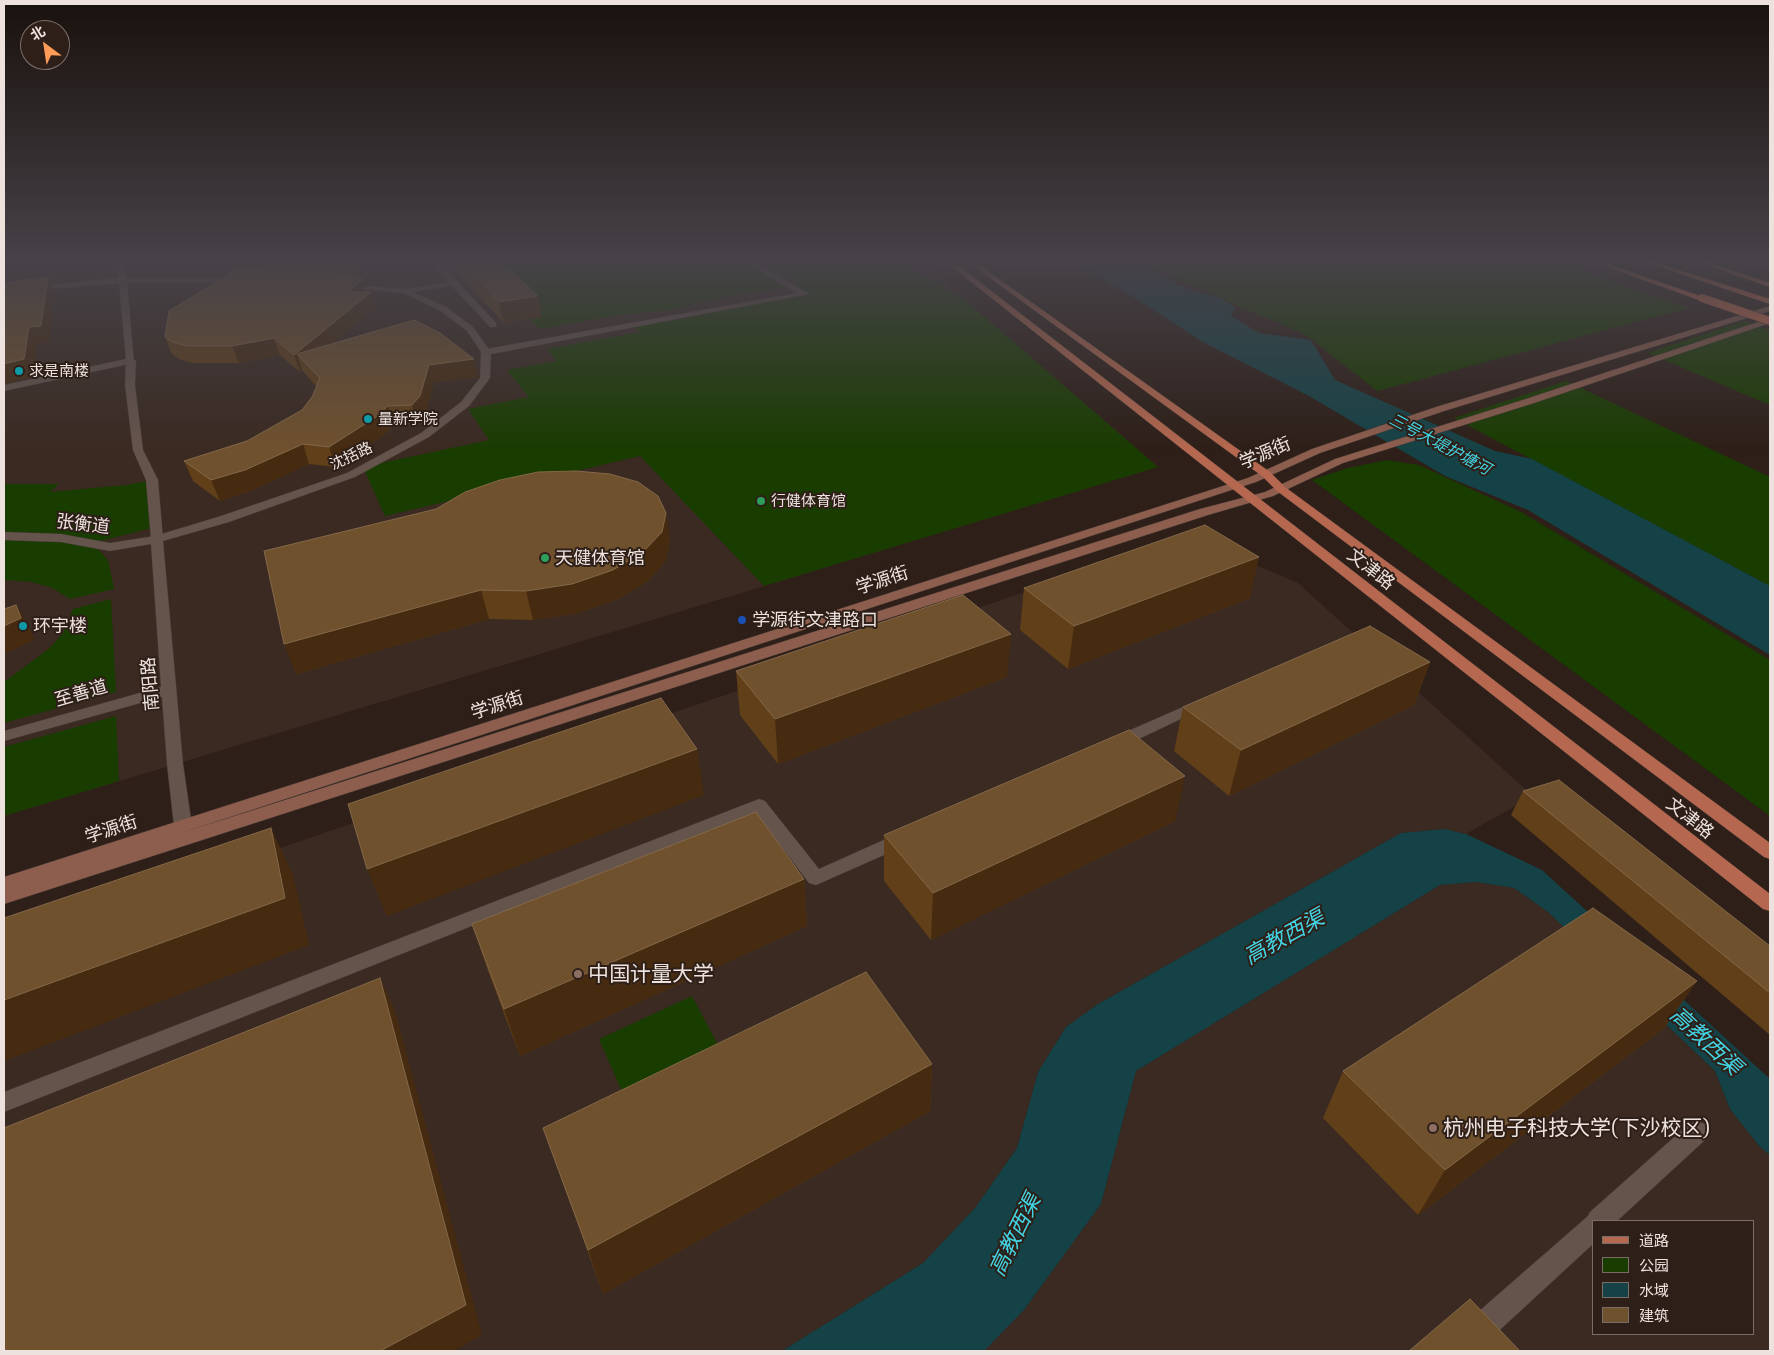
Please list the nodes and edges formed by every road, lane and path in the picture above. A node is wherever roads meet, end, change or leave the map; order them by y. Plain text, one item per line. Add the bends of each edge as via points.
1 (127, 325) edge
2 (465, 325) edge
3 (633, 325) edge
4 (1031, 325) edge
5 (1059, 325) edge
6 (1719, 325) edge
7 (1754, 325) edge
8 (486, 352) junction
9 (131, 361) junction
10 (4, 388) edge
11 (1266, 474) junction
12 (1237, 485) junction
13 (1281, 488) junction
14 (1251, 499) junction
15 (4, 536) edge
16 (157, 539) junction
17 (169, 690) junction
18 (1217, 698) edge
19 (4, 736) edge
20 (1098, 751) edge
21 (183, 826) junction
22 (916, 833) edge
23 (1770, 852) edge
24 (4, 884) edge
25 (4, 897) edge
26 (1770, 904) edge
27 (4, 1102) edge
28 (1697, 1132) dead end
29 (1600, 1220) edge
30 (1592, 1228) edge
31 (1488, 1337) edge

1 - 9 street
2 - 8 street
3 - 8 street
4 - 12 main road, 文津路
5 - 11 main road, 文津路
6 - 11 main road, 学源街 via 1440,409 1316,451
7 - 13 main road, 学源街 via 1339,461
8 - 16 street, 沈括路 via 485,378 465,404 425,435 351,475
9 - 10 street
9 - 16 street, 南阳路 via 130,385 138,450 152,480
11 - 12 main road, 学源街
11 - 13 main road, 文津路
12 - 14 main road, 文津路
12 - 21 main road, 学源街
13 - 14 main road, 学源街
13 - 23 main road, 文津路
14 - 25 main road, 学源街
14 - 26 main road, 文津路
15 - 16 street, 张衡道 via 61,538 110,547
16 - 17 street, 南阳路
17 - 19 street, 至善道
17 - 21 street, 南阳路
18 - 20 street
21 - 24 main road, 学源街
22 - 27 street via 816,878 759,804
28 - 29 street
30 - 31 street

